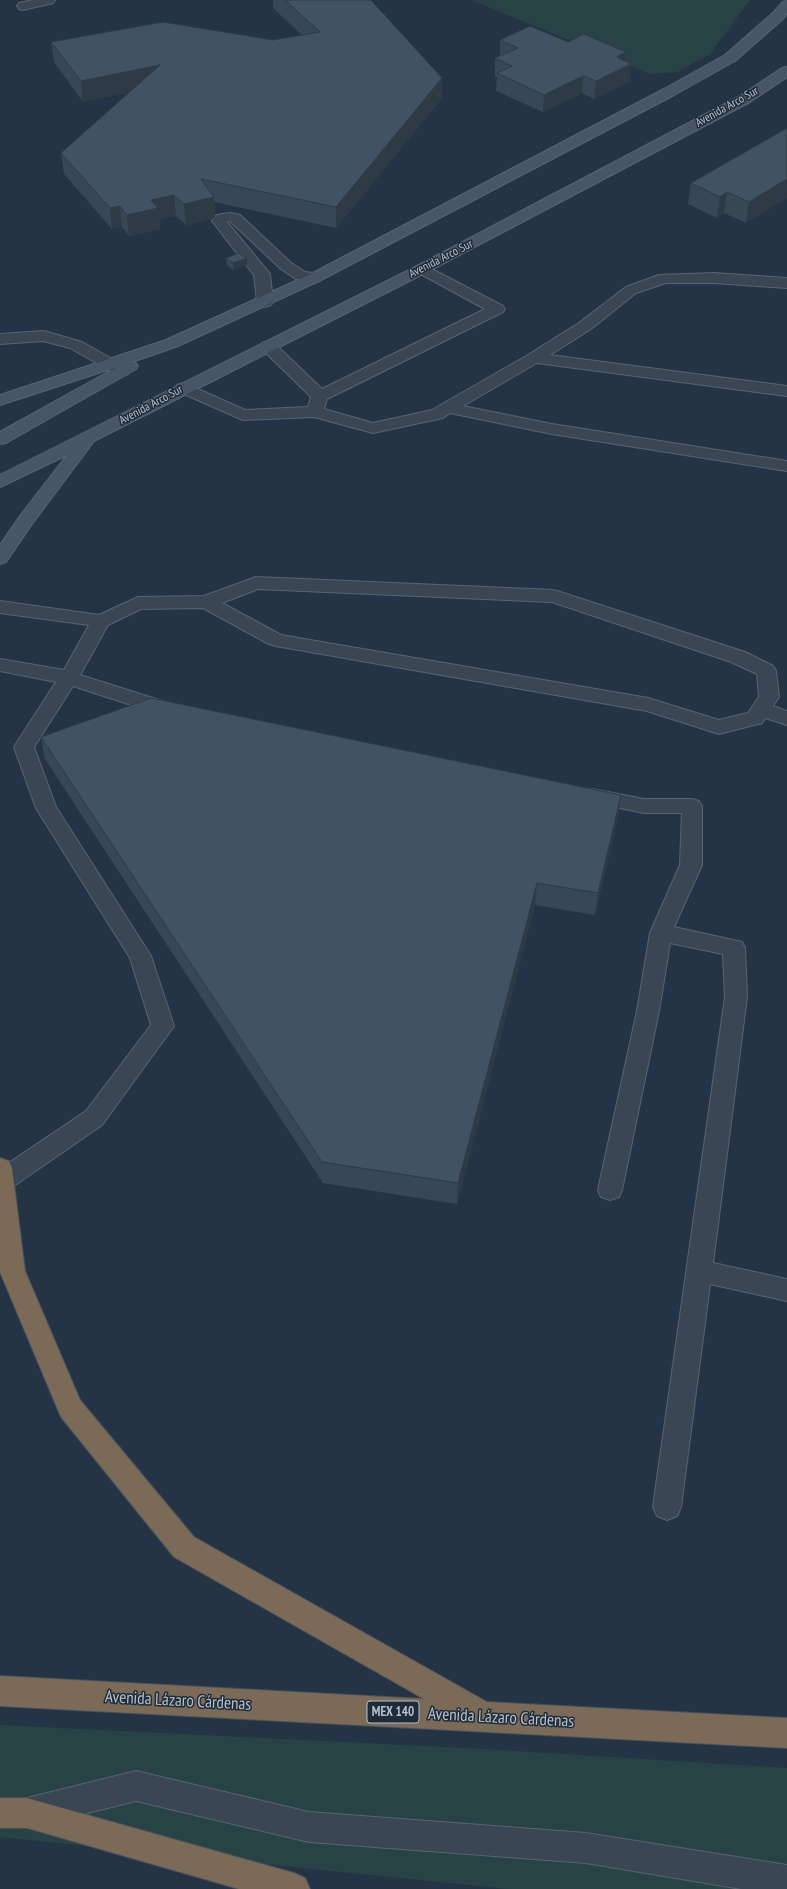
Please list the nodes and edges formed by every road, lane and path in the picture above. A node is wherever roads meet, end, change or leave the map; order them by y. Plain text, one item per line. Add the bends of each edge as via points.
1 (49, 0) edge
2 (787, 5) edge
3 (23, 6) dead end
4 (787, 71) edge
5 (422, 269) junction
6 (316, 278) junction
7 (787, 283) edge
8 (265, 302) junction
9 (0, 339) edge
10 (268, 346) junction
11 (534, 358) junction
12 (115, 367) junction
13 (183, 388) junction
14 (787, 391) edge
15 (0, 400) edge
16 (317, 404) junction
17 (448, 408) junction
18 (89, 438) junction
19 (0, 439) edge
20 (787, 466) edge
21 (0, 482) edge
22 (0, 558) edge
23 (206, 602) junction
24 (0, 607) edge
25 (102, 621) junction
26 (0, 665) edge
27 (69, 678) junction
28 (761, 709) junction
29 (188, 714) edge
30 (787, 718) edge
31 (574, 792) edge
32 (661, 933) junction
33 (1, 1174) edge
34 (610, 1190) dead end
35 (699, 1271) junction
36 (787, 1290) edge
37 (667, 1507) dead end
38 (0, 1691) edge
39 (485, 1717) junction
40 (787, 1733) edge
41 (14, 1813) edge
42 (787, 1880) edge
43 (294, 1889) edge

1 - 3 street
2 - 6 main road via 730,58
4 - 5 main road, Avenida Arco Sur via 745,99
5 - 10 main road, Avenida Arco Sur
5 - 16 street via 497,309
6 - 8 main road
6 - 8 street via 300,276 286,266 235,218 222,218 219,221 262,274
7 - 11 street via 714,278 664,278 631,290 585,326
8 - 12 main road
9 - 12 street via 44,336 76,345
10 - 13 main road, Avenida Arco Sur
10 - 16 street
11 - 14 street
11 - 17 street
12 - 15 main road
12 - 19 main road
13 - 16 street via 243,415
13 - 18 main road, Avenida Arco Sur
16 - 17 street via 373,428 437,414
17 - 20 street via 559,430
18 - 21 main road, Avenida Arco Sur
18 - 22 main road, Avenida Arco Sur
23 - 25 street via 138,603
23 - 28 street via 276,640 648,705 719,727 755,718
23 - 28 street via 256,582 553,596 738,657 766,671 769,697
24 - 25 street
25 - 27 street
26 - 27 street
27 - 29 street via 157,708
27 - 33 street via 24,748 46,808 140,956 163,1026 94,1118
28 - 30 street
31 - 32 street via 644,806 692,806 691,865
32 - 34 street via 648,1011
32 - 35 street via 734,948 736,997
33 - 39 highway via 12,1271 70,1408 184,1547
35 - 36 street
35 - 37 street
38 - 39 highway, Avenida Lázaro Cárdenas / MEX 140
39 - 40 highway, Avenida Lázaro Cárdenas / MEX 140
41 - 42 street via 136,1786 309,1827 586,1848
41 - 43 highway

